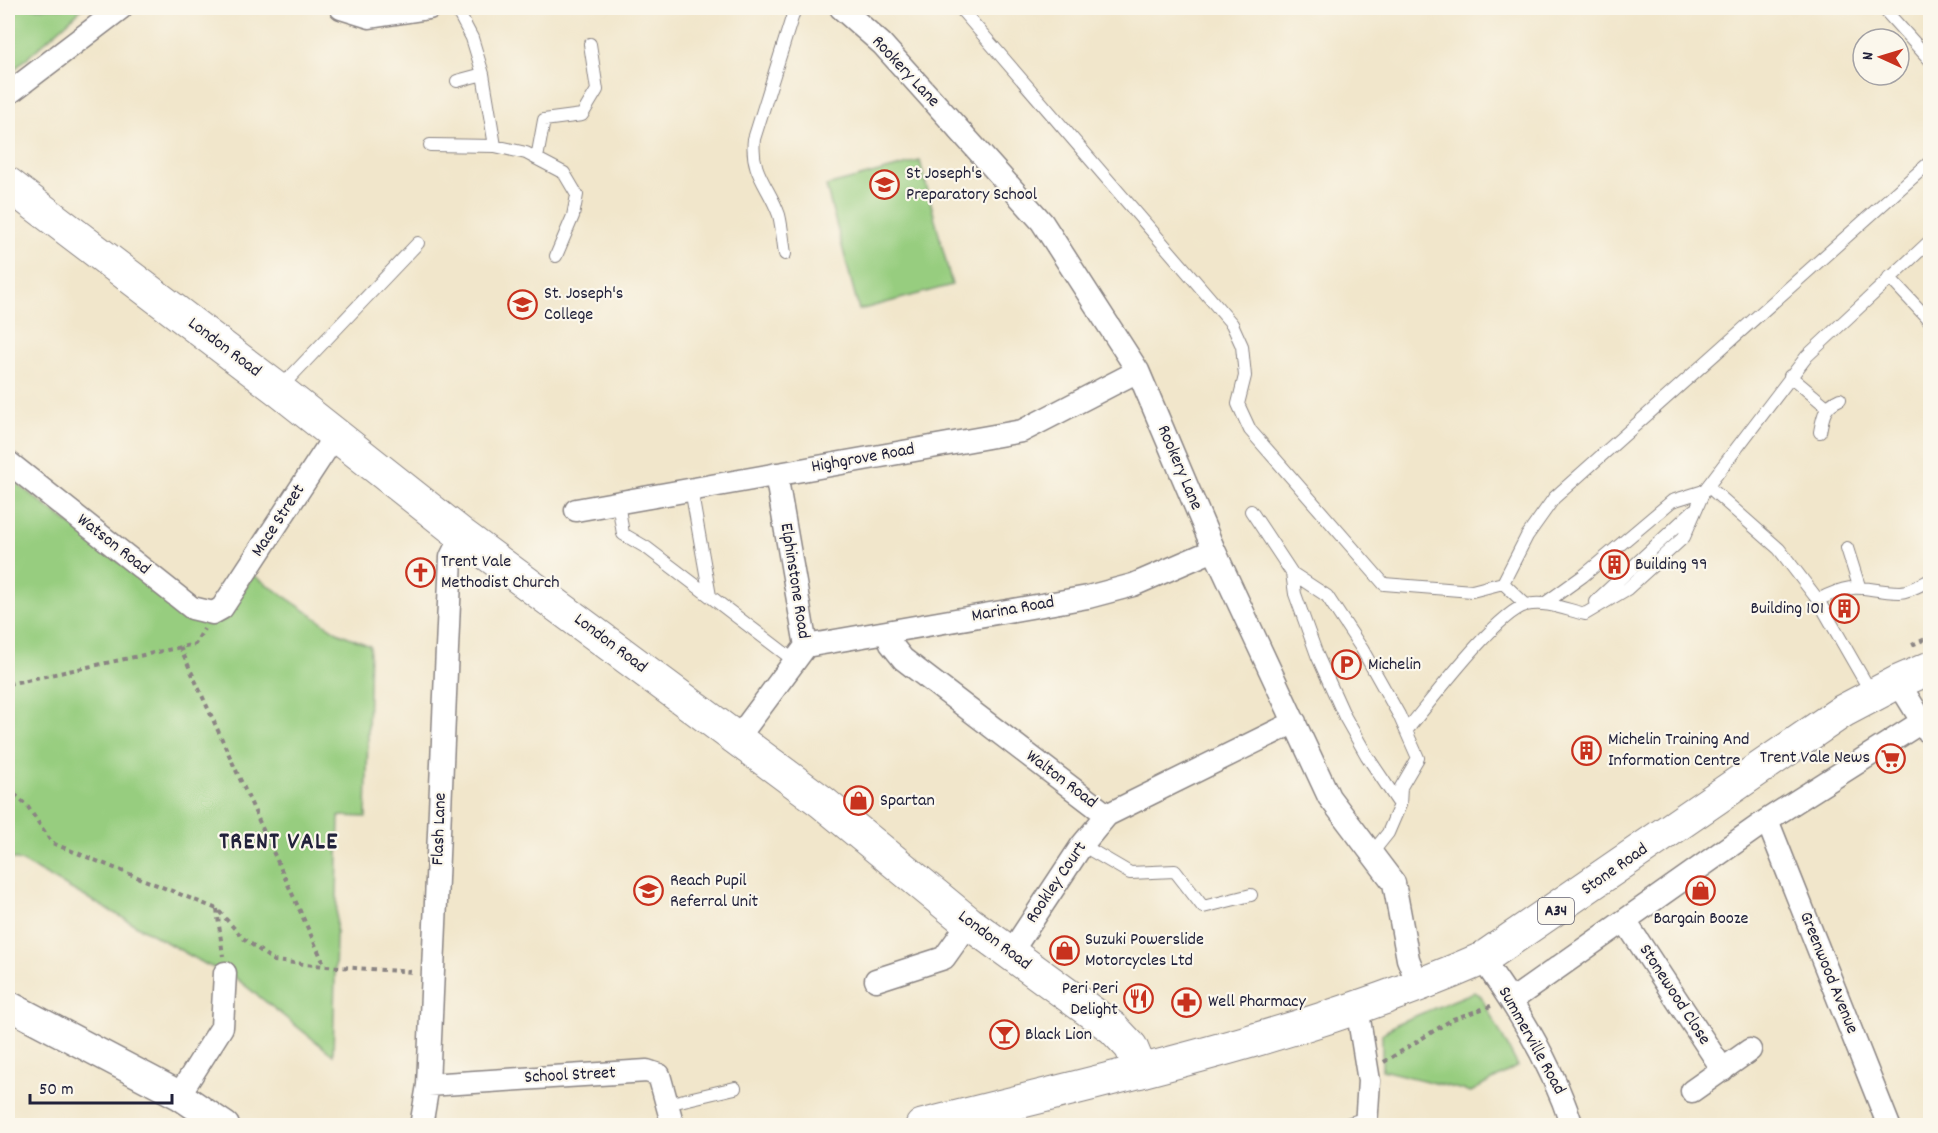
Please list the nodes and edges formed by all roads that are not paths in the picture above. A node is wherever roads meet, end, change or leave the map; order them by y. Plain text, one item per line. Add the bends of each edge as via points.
1 (121, 8) edge
2 (341, 8) edge
3 (429, 8) edge
4 (456, 8) edge
5 (795, 8) edge
6 (841, 8) edge
7 (960, 8) edge
8 (1883, 8) edge
9 (590, 44) dead end
10 (1930, 60) edge
11 (483, 74) junction
12 (457, 81) dead end
13 (8, 94) edge
14 (430, 145) dead end
15 (495, 146) junction
16 (537, 158) junction
17 (1930, 162) edge
18 (8, 184) edge
19 (1930, 241) edge
20 (418, 243) dead end
21 (785, 254) dead end
22 (556, 256) dead end
23 (1889, 277) junction
24 (1930, 321) edge
25 (1138, 371) junction
26 (1790, 376) junction
27 (279, 390) junction
28 (1840, 399) dead end
29 (1827, 407) junction
30 (1821, 432) dead end
31 (336, 435) junction
32 (8, 462) edge
33 (776, 474) junction
34 (691, 489) junction
35 (1706, 489) junction
36 (618, 502) junction
37 (576, 510) dead end
38 (1251, 511) dead end
39 (462, 535) junction
40 (1847, 548) dead end
41 (1214, 550) junction
42 (1292, 573) junction
43 (1930, 580) edge
44 (1503, 583) junction
45 (1860, 586) junction
46 (710, 596) junction
47 (1818, 600) junction
48 (1544, 604) junction
49 (1526, 605) junction
50 (217, 611) joint
51 (888, 632) junction
52 (801, 654) junction
53 (1930, 668) edge
54 (1885, 688) junction
55 (1295, 722) junction
56 (1927, 728) edge
57 (1406, 731) junction
58 (737, 739) junction
59 (1400, 805) junction
60 (1107, 815) junction
61 (1767, 820) junction
62 (1082, 845) junction
63 (1372, 853) junction
64 (1251, 895) dead end
65 (1625, 921) junction
66 (969, 923) junction
67 (1010, 954) junction
68 (1482, 959) junction
69 (225, 973) road end
70 (876, 980) dead end
71 (1419, 987) junction
72 (1512, 1000) junction
73 (8, 1005) edge
74 (1357, 1007) junction
75 (1750, 1050) dead end
76 (1723, 1070) junction
77 (1141, 1071) junction
78 (428, 1084) junction
79 (735, 1088) dead end
80 (1692, 1091) dead end
81 (179, 1095) junction
82 (670, 1115) edge
83 (1366, 1122) edge
84 (225, 1125) edge
85 (421, 1125) edge
86 (922, 1125) edge
87 (1341, 1125) edge
88 (1572, 1125) edge
89 (1889, 1125) edge

1 - 13 street
2 - 3 street via 370,16
4 - 11 lane via 472,38
5 - 21 lane via 752,153 759,178 779,215
6 - 25 street, Rookery Lane via 882,44 1042,222
7 - 44 lane via 1232,324 1242,346 1245,376 1238,404 1250,430 1384,584 1472,591
8 - 10 lane
9 - 16 lane via 597,90 582,115 544,120
11 - 12 lane
11 - 15 lane
14 - 15 lane
15 - 16 lane
16 - 22 lane via 564,173 577,195 573,216
17 - 44 lane via 1554,498 1527,536
18 - 27 main road, London Road
19 - 23 lane
20 - 27 lane
23 - 24 lane
23 - 26 lane
25 - 33 street, Highgrove Road via 1022,431
25 - 41 street, Rookery Lane
26 - 29 lane
26 - 35 lane
27 - 31 main road, London Road
28 - 29 lane
29 - 30 lane
31 - 39 main road, London Road
31 - 50 street, Mace Street
32 - 50 street, Watson Road via 192,608
33 - 34 street, Highgrove Road
33 - 52 street, Elphinstone Road
34 - 36 street, Highgrove Road
34 - 46 lane
35 - 47 lane via 1779,549
35 - 48 lane via 1672,501
35 - 48 lane via 1684,537 1627,589 1583,614
36 - 37 street, Highgrove Road
36 - 46 lane via 623,534
38 - 42 lane
39 - 58 main road, London Road
39 - 78 street, Flash Lane via 451,557
40 - 45 lane
41 - 51 street, Marina Road via 1133,585 1088,597
41 - 55 street, Rookery Lane
42 - 57 lane via 1327,596 1362,649
42 - 59 lane via 1295,594 1317,655 1345,717
43 - 45 lane via 1902,592
44 - 49 lane
45 - 47 lane via 1837,590
46 - 52 lane
47 - 54 lane
48 - 49 lane
49 - 57 lane via 1510,613 1471,652
51 - 52 street, Marina Road
51 - 60 street, Walton Road via 891,644 903,659
52 - 58 street, Elphinstone Road
53 - 54 main road, Stone Road / A34
54 - 56 street
54 - 68 main road, Stone Road / A34 via 1843,711
55 - 60 street, Walton Road
55 - 63 street, Rookery Lane via 1329,797
56 - 61 street
57 - 59 lane via 1418,758 1401,788
58 - 66 main road, London Road via 822,802
59 - 63 lane via 1388,833
60 - 62 street, Rookley Court
61 - 65 street
61 - 89 street, Greenwood Avenue
62 - 64 lane via 1130,873 1175,871 1203,907
62 - 67 street, Rookley Court
63 - 71 street, Rookery Lane via 1394,883 1408,959
65 - 72 street
65 - 76 street, Stonewood Close
66 - 67 main road, London Road
66 - 70 street via 944,958
67 - 77 main road, London Road via 1113,1028 1131,1047
68 - 71 main road, Stone Road / A34
68 - 72 street, Summerville Road
69 - 81 street via 222,1027
71 - 74 main road, Stone Road / A34
72 - 88 street, Summerville Road via 1561,1094
73 - 81 street
74 - 77 main road, Stone Road / A34
74 - 83 street via 1368,1072
75 - 76 street
76 - 80 street
77 - 86 main road, A34
78 - 82 street, School Street via 647,1071 659,1075
78 - 85 street, Flash Lane
79 - 82 lane
81 - 84 street
83 - 87 lane

